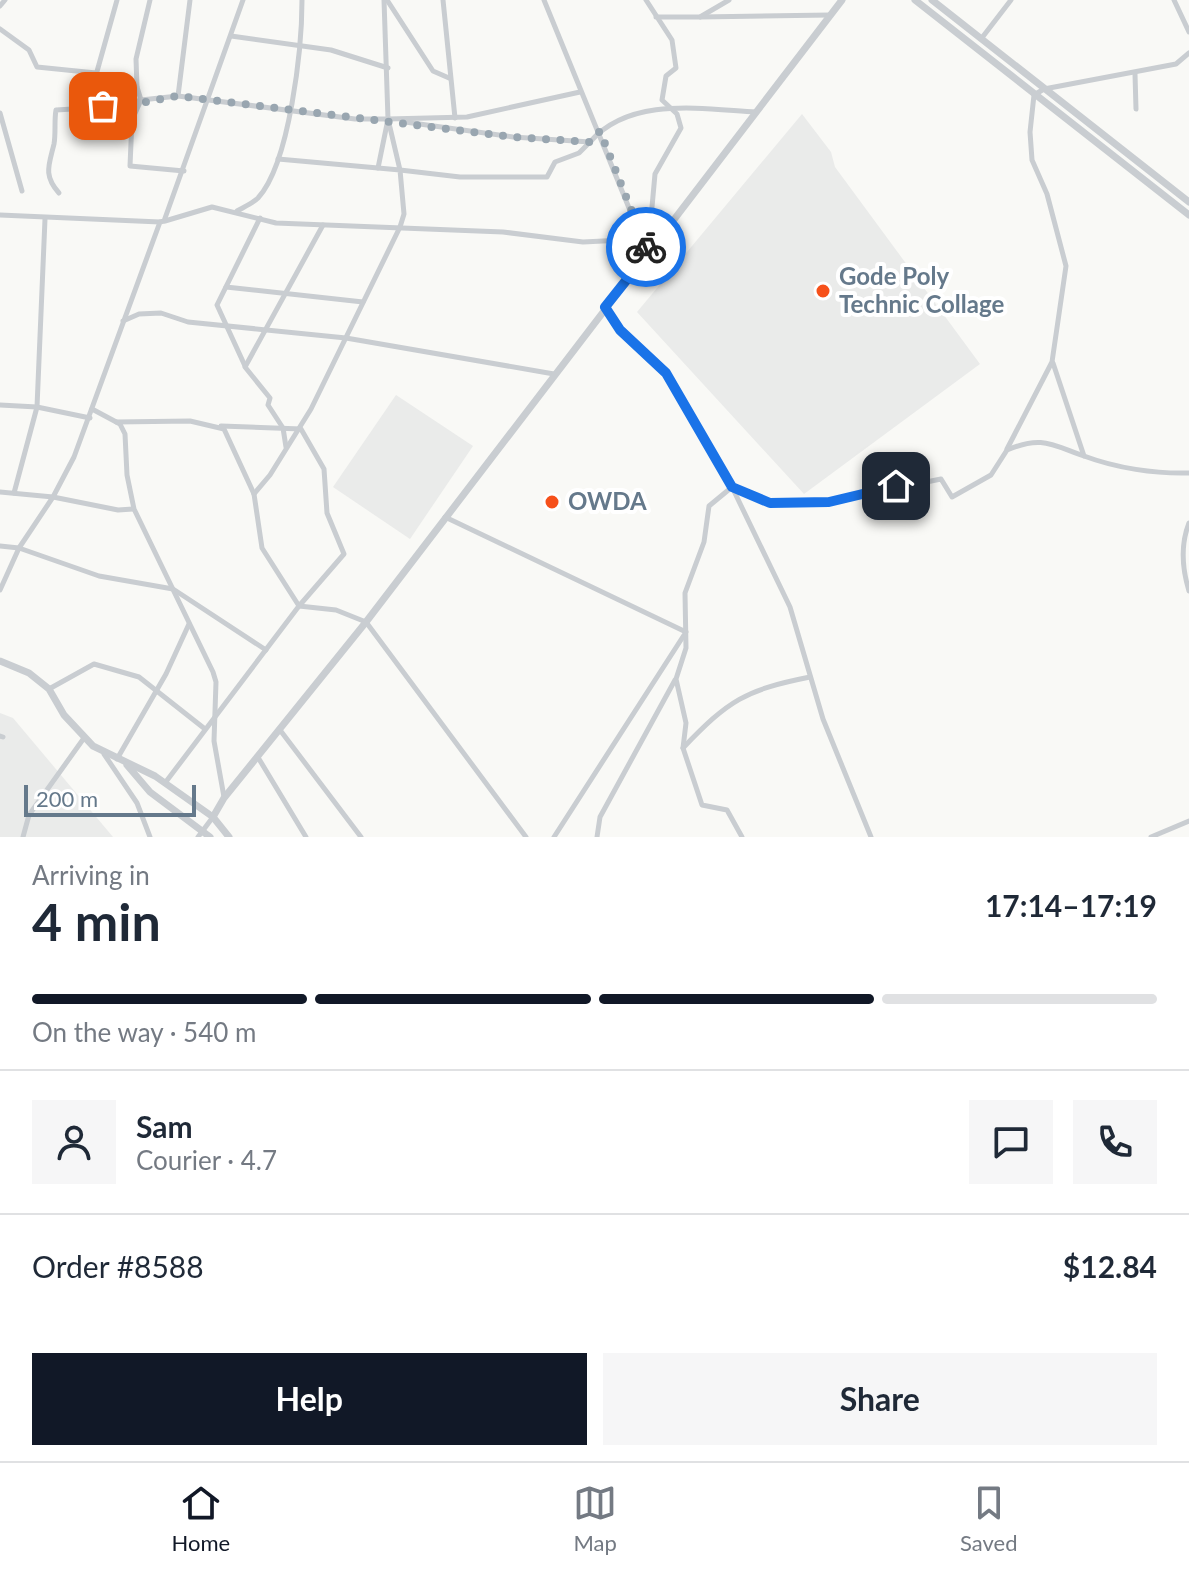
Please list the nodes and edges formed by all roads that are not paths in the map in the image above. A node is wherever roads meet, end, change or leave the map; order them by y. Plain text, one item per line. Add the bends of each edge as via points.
1 (5, 0) edge
2 (117, 0) edge
3 (150, 0) edge
4 (190, 0) edge
5 (243, 0) edge
6 (302, 0) edge
7 (385, 0) edge
8 (443, 0) edge
9 (544, 0) edge
10 (646, 0) edge
11 (729, 0) edge
12 (842, 0) edge
13 (915, 0) edge
14 (932, 0) edge
15 (1011, 0) edge
16 (1174, 0) edge
17 (0, 6) edge
18 (830, 15) junction
19 (655, 17) junction
20 (700, 17) junction
21 (0, 29) edge
22 (1189, 32) edge
23 (231, 36) junction
24 (981, 39) junction
25 (300, 44) junction
26 (1189, 53) edge
27 (388, 68) junction
28 (96, 73) junction
29 (1135, 74) junction
30 (450, 78) junction
31 (137, 87) junction
32 (1044, 89) junction
33 (580, 92) junction
34 (1034, 95) junction
35 (178, 96) junction
36 (208, 98) junction
37 (141, 100) junction
38 (669, 108) junction
39 (1136, 109) dead end
40 (290, 111) junction
41 (756, 112) junction
42 (0, 113) edge
43 (455, 118) junction
44 (388, 119) junction
45 (600, 131) junction
46 (590, 142) junction
47 (278, 159) junction
48 (378, 168) junction
49 (400, 170) junction
50 (184, 171) junction
51 (1159, 179) junction
52 (1153, 187) junction
53 (22, 191) dead end
54 (59, 193) dead end
55 (1189, 202) edge
56 (236, 212) junction
57 (0, 215) edge
58 (1189, 215) edge
59 (260, 218) junction
60 (45, 219) junction
61 (162, 222) junction
62 (323, 225) junction
63 (400, 227) junction
64 (643, 239) junction
65 (648, 253) junction
66 (226, 287) junction
67 (283, 295) junction
68 (363, 302) junction
69 (605, 307) junction
70 (123, 321) junction
71 (228, 328) junction
72 (264, 332) junction
73 (346, 338) junction
74 (1052, 362) junction
75 (245, 367) junction
76 (554, 374) junction
77 (0, 405) edge
78 (37, 407) junction
79 (92, 409) junction
80 (90, 418) junction
81 (116, 422) junction
82 (220, 426) junction
83 (283, 428) junction
84 (296, 429) junction
85 (286, 447) junction
86 (1007, 450) junction
87 (1084, 456) junction
88 (1189, 473) edge
89 (732, 487) junction
90 (0, 492) edge
91 (14, 493) junction
92 (254, 494) junction
93 (53, 497) junction
94 (134, 509) junction
95 (445, 516) junction
96 (1189, 523) edge
97 (0, 546) edge
98 (19, 548) junction
99 (173, 589) junction
100 (0, 590) edge
101 (1189, 591) edge
102 (299, 606) junction
103 (366, 622) junction
104 (189, 624) junction
105 (686, 632) junction
106 (266, 650) junction
107 (0, 661) edge
108 (810, 677) junction
109 (676, 679) junction
110 (49, 689) junction
111 (156, 691) junction
112 (213, 719) junction
113 (205, 729) junction
114 (280, 730) junction
115 (84, 738) junction
116 (683, 748) junction
117 (104, 754) junction
118 (259, 759) junction
119 (117, 760) junction
120 (126, 763) junction
121 (165, 783) junction
122 (224, 798) junction
123 (213, 817) junction
124 (1189, 821) edge
125 (200, 834) edge
126 (23, 837) edge
127 (150, 837) edge
128 (210, 837) edge
129 (229, 837) edge
130 (306, 837) edge
131 (361, 837) edge
132 (526, 837) edge
133 (554, 837) edge
134 (597, 837) edge
135 (742, 837) edge
136 (871, 837) edge
137 (1151, 837) edge

1 - 17 street
2 - 28 street
3 - 31 street via 136,59
4 - 35 street
5 - 23 street
6 - 25 street
7 - 27 street
7 - 30 street via 433,71
8 - 30 street
9 - 33 street
10 - 19 street
11 - 20 street
12 - 18 street
13 - 34 street
14 - 24 street
15 - 24 street
16 - 22 street
18 - 20 street
18 - 41 street
19 - 20 street
19 - 38 street via 672,40 677,58 662,87 662,100
21 - 28 street via 29,50 37,67
23 - 25 street
23 - 36 street
24 - 32 street
25 - 27 street
25 - 40 street
26 - 29 street via 1176,64
27 - 44 street
28 - 31 street
29 - 32 street
29 - 39 street
30 - 43 street
31 - 37 street
32 - 34 street
32 - 51 street
33 - 43 street
33 - 45 street
34 - 52 street
34 - 74 street via 1032,160 1066,266
35 - 36 street
35 - 37 street
36 - 40 street
36 - 50 street
37 - 50 street via 132,120 130,166
37 - 54 street via 56,110 47,166
38 - 41 street
38 - 45 street via 635,114
38 - 65 street via 681,128 655,174
40 - 44 street
40 - 47 street
41 - 65 street
42 - 53 street
43 - 44 street
44 - 46 street
44 - 48 street
44 - 49 street
45 - 46 street
45 - 64 street
46 - 49 street via 579,153 555,162 547,177 460,177
47 - 48 street
47 - 56 street via 258,198
48 - 49 street
49 - 63 street
50 - 61 street
51 - 52 street
51 - 55 street
52 - 58 street
56 - 59 street
56 - 61 street via 212,207
57 - 60 street
59 - 62 street
59 - 66 street
60 - 61 street
60 - 78 street
61 - 70 street
62 - 63 street
62 - 67 street
63 - 64 street via 583,242
63 - 68 street
64 - 65 street
65 - 69 street
66 - 67 street
66 - 71 street via 217,305
67 - 68 street
67 - 72 street
68 - 73 street
69 - 76 street
69 - 89 street via 620,330 666,373
70 - 71 street via 161,313
70 - 79 street
71 - 72 street
71 - 75 street
72 - 73 street
72 - 75 street
73 - 76 street
73 - 84 street
74 - 86 street
74 - 87 street
75 - 83 street via 270,398 268,405
76 - 95 street
77 - 78 street
78 - 80 street
78 - 91 street
79 - 80 street
79 - 81 street
80 - 93 street
81 - 82 street via 145,419
81 - 94 street via 125,434
82 - 83 street
82 - 92 street
83 - 84 street
83 - 85 street
84 - 85 street
84 - 102 street via 301,429 324,469 327,513 344,554
85 - 92 street
86 - 87 street via 1035,441
86 - 89 street via 991,475 952,497 941,479 829,502 770,503
87 - 88 street via 1152,472
89 - 105 street via 709,506 704,542 685,593
89 - 108 street via 790,607
90 - 91 street
91 - 93 street
92 - 102 street via 262,548
93 - 94 street
93 - 98 street
94 - 99 street
95 - 103 street
95 - 105 street
96 - 101 street via 1183,570
97 - 98 street
98 - 99 street via 99,576
98 - 100 street
99 - 104 street
99 - 106 street
102 - 103 street via 336,610
102 - 106 street
103 - 114 street
103 - 132 street
104 - 111 street
104 - 112 street via 216,682
105 - 109 street
105 - 133 street
106 - 112 street
107 - 110 street
108 - 116 street via 758,687 715,715
108 - 136 street
109 - 116 street via 686,723
109 - 134 street via 600,817
110 - 111 street via 94,664 139,677
110 - 115 street
111 - 113 street
111 - 119 street
112 - 113 street
112 - 122 street
113 - 121 street
114 - 118 street
114 - 131 street
115 - 117 street
115 - 126 street via 29,815
116 - 135 street via 702,805 727,810
117 - 119 street
117 - 127 street via 137,803
118 - 122 street
118 - 130 street
119 - 120 street
120 - 121 street
120 - 125 street via 150,792
121 - 123 street
122 - 123 street
123 - 125 street
123 - 129 street
124 - 137 street
125 - 128 street

